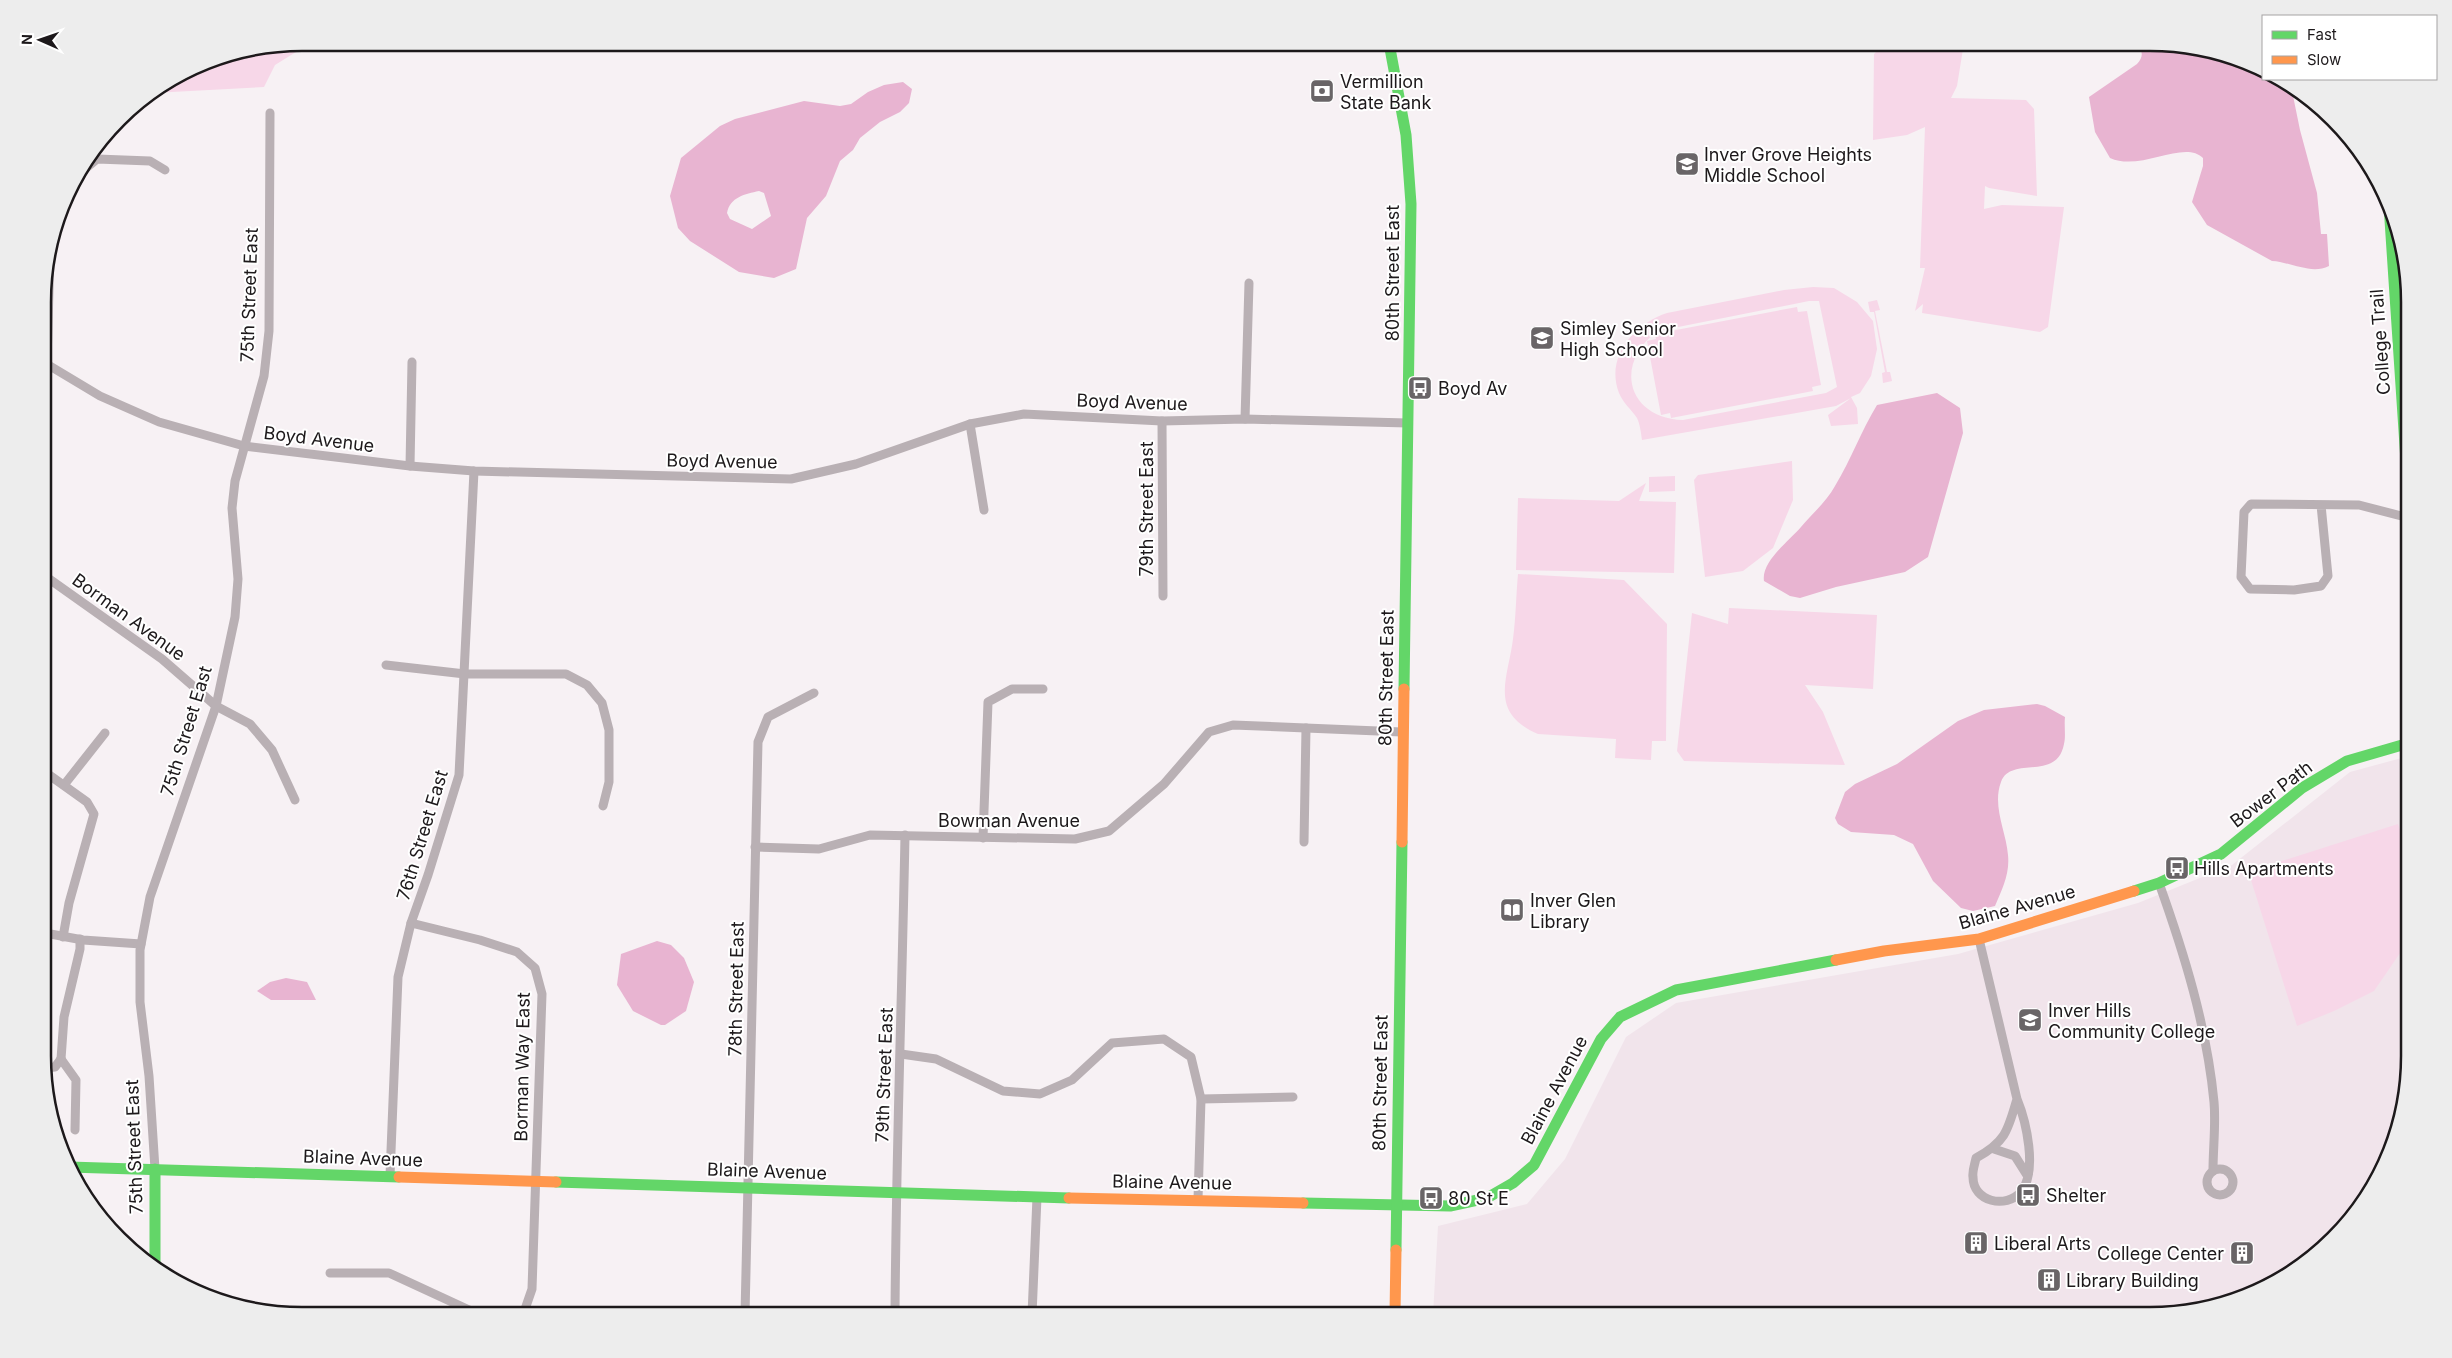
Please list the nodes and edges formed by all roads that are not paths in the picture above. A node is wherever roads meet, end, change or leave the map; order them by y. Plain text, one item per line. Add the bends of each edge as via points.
1 (1391, 51) edge
2 (270, 114) dead end
3 (96, 160) edge
4 (165, 170) dead end
5 (2391, 235) edge
6 (1249, 283) dead end
7 (2401, 357) edge
8 (412, 362) dead end
9 (51, 366) edge
10 (1245, 419) junction
11 (1162, 421) junction
12 (1408, 423) junction
13 (970, 424) junction
14 (244, 446) junction
15 (410, 466) junction
16 (474, 471) junction
17 (2321, 504) junction
18 (984, 510) dead end
19 (2401, 516) edge
20 (51, 580) edge
21 (1163, 596) dead end
22 (386, 666) dead end
23 (465, 674) junction
24 (1043, 689) dead end
25 (814, 693) dead end
26 (216, 706) junction
27 (1306, 728) junction
28 (1402, 732) junction
29 (105, 733) dead end
30 (2401, 745) edge
31 (51, 776) edge
32 (64, 786) junction
33 (295, 800) dead end
34 (603, 806) dead end
35 (905, 835) junction
36 (983, 838) junction
37 (1304, 842) dead end
38 (755, 847) junction
39 (2158, 883) junction
40 (411, 923) junction
41 (51, 934) edge
42 (63, 937) junction
43 (80, 939) junction
44 (1979, 939) junction
45 (141, 944) junction
46 (901, 1054) junction
47 (61, 1059) junction
48 (52, 1067) edge
49 (1293, 1097) dead end
50 (1201, 1098) junction
51 (2017, 1099) junction
52 (75, 1130) dead end
53 (1994, 1149) junction
54 (77, 1167) edge
55 (155, 1169) junction
56 (2213, 1171) dead end
57 (2027, 1175) junction
58 (390, 1176) junction
59 (537, 1182) junction
60 (748, 1188) junction
61 (896, 1192) junction
62 (1037, 1197) junction
63 (1198, 1199) junction
64 (1396, 1206) junction
65 (155, 1259) edge
66 (330, 1273) dead end
67 (461, 1307) edge
68 (526, 1307) edge
69 (745, 1307) edge
70 (895, 1307) edge
71 (1032, 1307) edge
72 (1395, 1307) edge

1 - 12 street, 80th Street East via 1406,135 1411,204
2 - 14 street, 75th Street East via 269,332 264,376
3 - 4 street via 150,161
5 - 7 street, College Trail
6 - 10 street
8 - 15 street
9 - 14 street, Boyd Avenue via 100,396 159,422
10 - 11 street, Boyd Avenue
10 - 12 street, Boyd Avenue
11 - 13 street, Boyd Avenue via 1024,414
11 - 21 street, 79th Street East
12 - 28 street, 80th Street East
13 - 16 street, Boyd Avenue via 856,464 791,479
13 - 18 street
14 - 15 street, Boyd Avenue
14 - 26 street, 75th Street East via 234,481 232,508 238,579 235,617
15 - 16 street, Boyd Avenue
16 - 23 street, 76th Street East
17 - 17 street via 2252,504 2244,512 2241,577 2250,589 2294,590 2321,586 2328,576
17 - 19 street via 2359,505
20 - 26 street, Borman Avenue via 162,659
22 - 23 street
23 - 34 street via 566,674 587,685 602,703 608,730 609,782
23 - 40 street, 76th Street East via 459,775
24 - 36 street via 1012,689 988,702
25 - 38 street, 78th Street East via 768,717 758,742
26 - 33 street, Borman Avenue via 250,724 272,750
26 - 45 street, 75th Street East via 150,897
27 - 28 street, Bowman Avenue
27 - 36 street, Bowman Avenue via 1233,725 1210,732 1164,784 1109,831 1075,839
27 - 37 street
28 - 64 street, 80th Street East
29 - 32 street
30 - 39 street, Bower Path via 2347,761 2302,788 2221,854
31 - 32 street
32 - 42 street via 87,802 94,814 69,902
35 - 36 street, Bowman Avenue
35 - 38 street, Bowman Avenue via 870,835 820,849
35 - 46 street, 79th Street East
38 - 60 street, 78th Street East
39 - 44 street, Blaine Avenue
39 - 56 street via 2182,948 2205,1046 2214,1103
40 - 58 street, 76th Street East via 398,976
40 - 59 street, Borman Way East via 515,951 536,968 542,994
41 - 42 street
42 - 43 street
43 - 45 street
43 - 47 street via 64,1017
44 - 51 street
44 - 64 street, Blaine Avenue via 1884,951 1676,990 1620,1018 1600,1039 1534,1165 1513,1183 1487,1198 1450,1206
45 - 55 street, 75th Street East via 140,1002 150,1076
46 - 50 street via 936,1059 1003,1091 1040,1094 1072,1080 1112,1043 1164,1039 1191,1057
46 - 61 street, 79th Street East
47 - 48 street
47 - 52 street via 76,1080
49 - 50 street
50 - 63 street
51 - 53 street via 2009,1128
51 - 57 street via 2026,1122 2030,1146
53 - 57 street via 2015,1156
53 - 57 street via 1976,1158 1972,1178 1980,1194 1992,1202 2006,1202 2022,1191
54 - 55 street, Blaine Avenue
55 - 58 street, Blaine Avenue
55 - 65 street, 75th Street East
58 - 59 street, Blaine Avenue
59 - 60 street, Blaine Avenue
59 - 68 street, Borman Way East via 532,1288
60 - 61 street, Blaine Avenue
60 - 69 street, 78th Street East
61 - 62 street, Blaine Avenue
61 - 70 street, 79th Street East
62 - 63 street, Blaine Avenue
62 - 71 street
63 - 64 street, Blaine Avenue
64 - 72 street, 80th Street East
66 - 67 street via 389,1273

